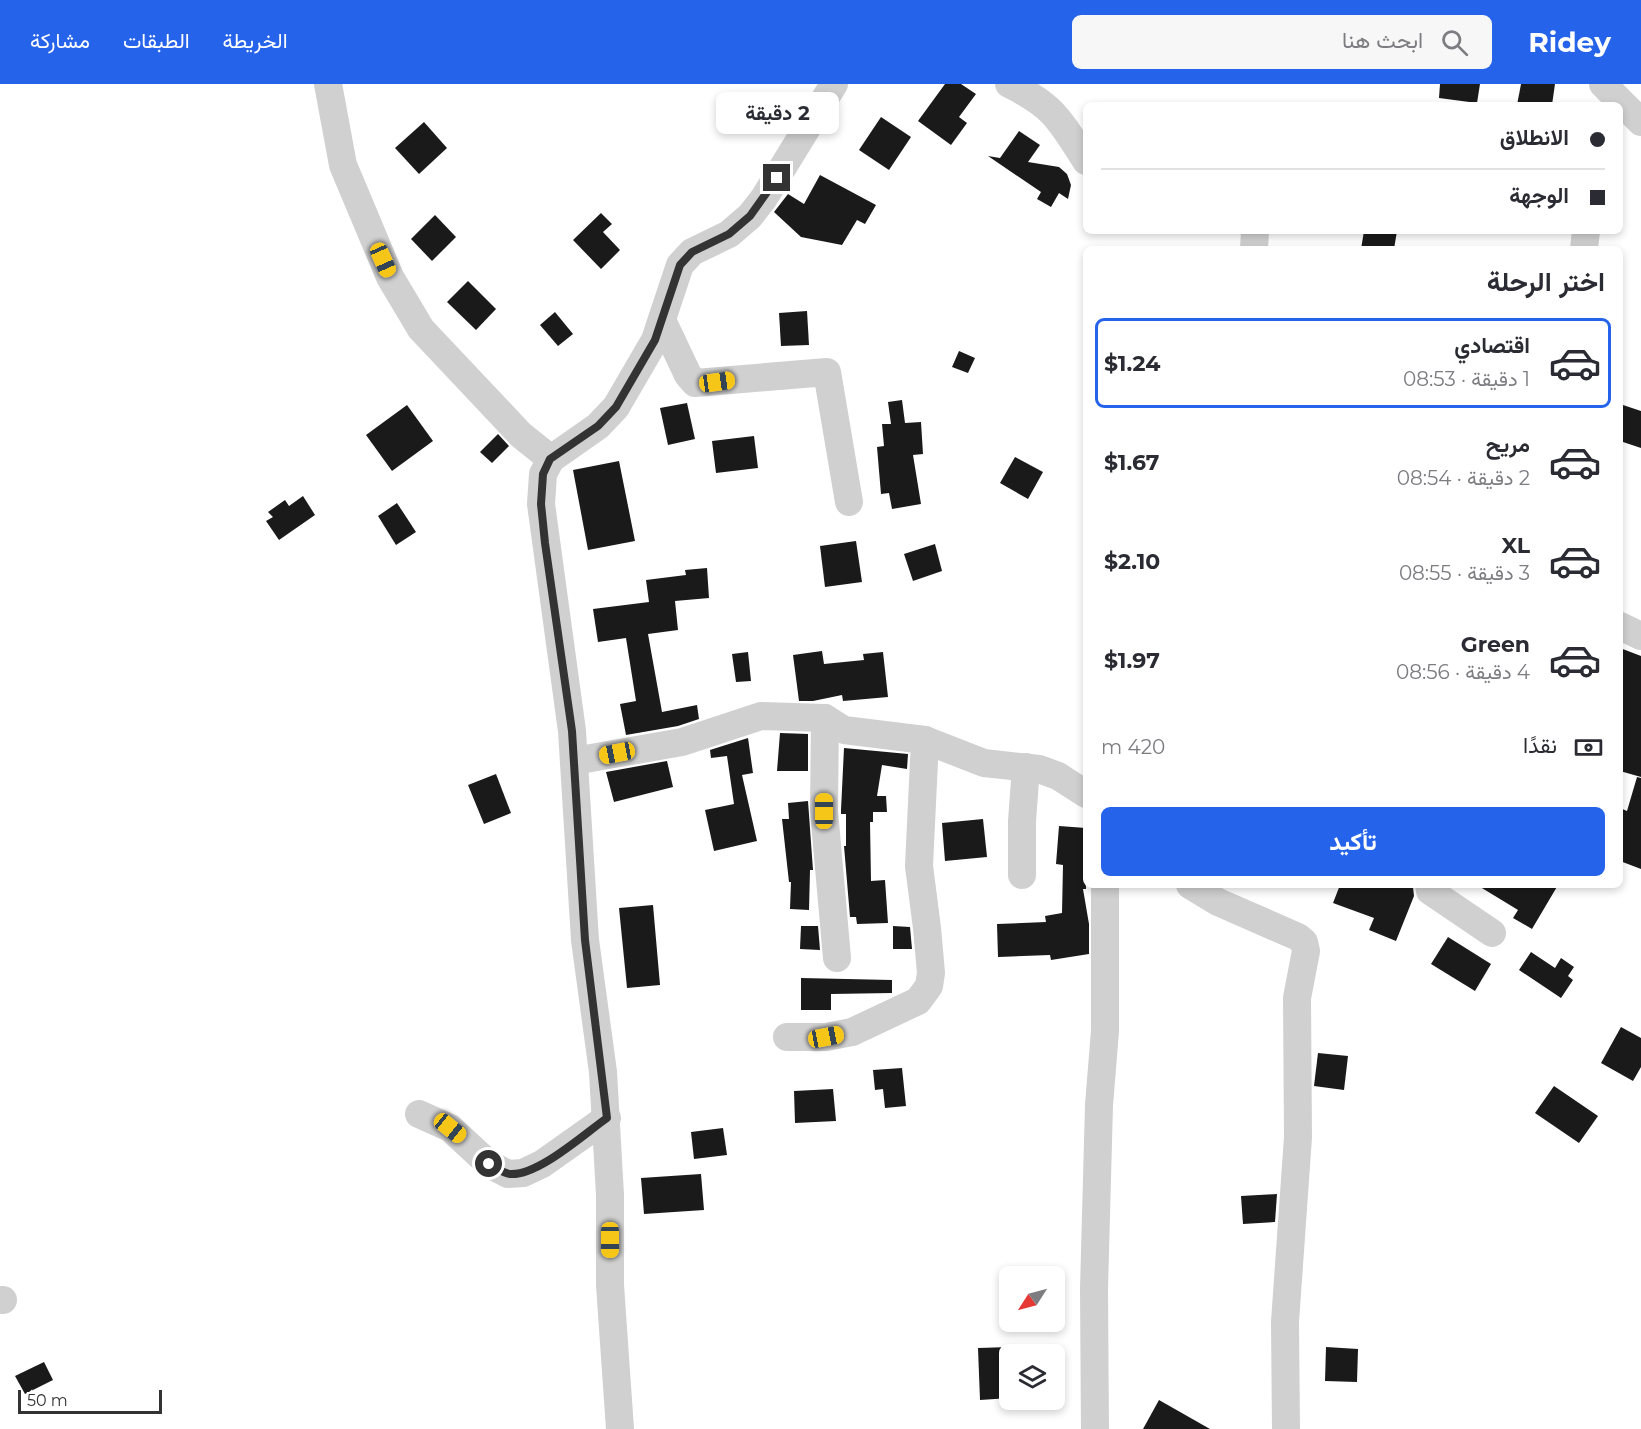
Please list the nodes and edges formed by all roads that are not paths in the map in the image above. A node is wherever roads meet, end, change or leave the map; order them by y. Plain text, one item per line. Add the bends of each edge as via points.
1 (328, 84) edge
2 (834, 84) edge
3 (1009, 84) edge
4 (1596, 84) edge
5 (1603, 84) edge
6 (1594, 102) edge
7 (1621, 102) edge
8 (1623, 104) edge
9 (1641, 122) edge
10 (1083, 156) edge
11 (662, 320) junction
12 (550, 459) junction
13 (849, 502) dead end
14 (1623, 627) edge
15 (1641, 636) edge
16 (825, 718) junction
17 (926, 740) junction
18 (574, 761) junction
19 (1026, 767) junction
20 (1083, 792) edge
21 (1022, 875) dead end
22 (1105, 888) edge
23 (1195, 888) edge
24 (1429, 888) edge
25 (1492, 933) dead end
26 (837, 958) dead end
27 (787, 1037) dead end
28 (419, 1114) dead end
29 (607, 1118) junction
30 (620, 1429) edge
31 (1095, 1429) edge
32 (1287, 1429) edge

1 - 12 street via 343,165 381,257 421,329 467,381
2 - 11 street via 750,216 729,234 692,252 680,265
3 - 10 street via 1035,96 1053,111
4 - 6 street
5 - 7 street
8 - 9 street
11 - 12 street via 655,340 616,407 598,426
11 - 13 street via 695,383 827,372
12 - 18 street via 543,474 542,514
14 - 15 street
16 - 17 street via 844,730
16 - 18 street via 761,716 682,742
16 - 26 street via 824,811
17 - 19 street via 984,763
17 - 27 street via 919,866 931,973 929,986 918,1001 852,1032
18 - 29 street via 585,940
19 - 20 street via 1058,776
19 - 21 street
22 - 31 street via 1105,1031 1094,1278
23 - 32 street via 1227,907 1298,937 1306,951 1297,998 1298,1137 1285,1322
24 - 25 street
28 - 29 street via 450,1128 489,1164 508,1174 523,1173 542,1164
29 - 30 street via 610,1285

